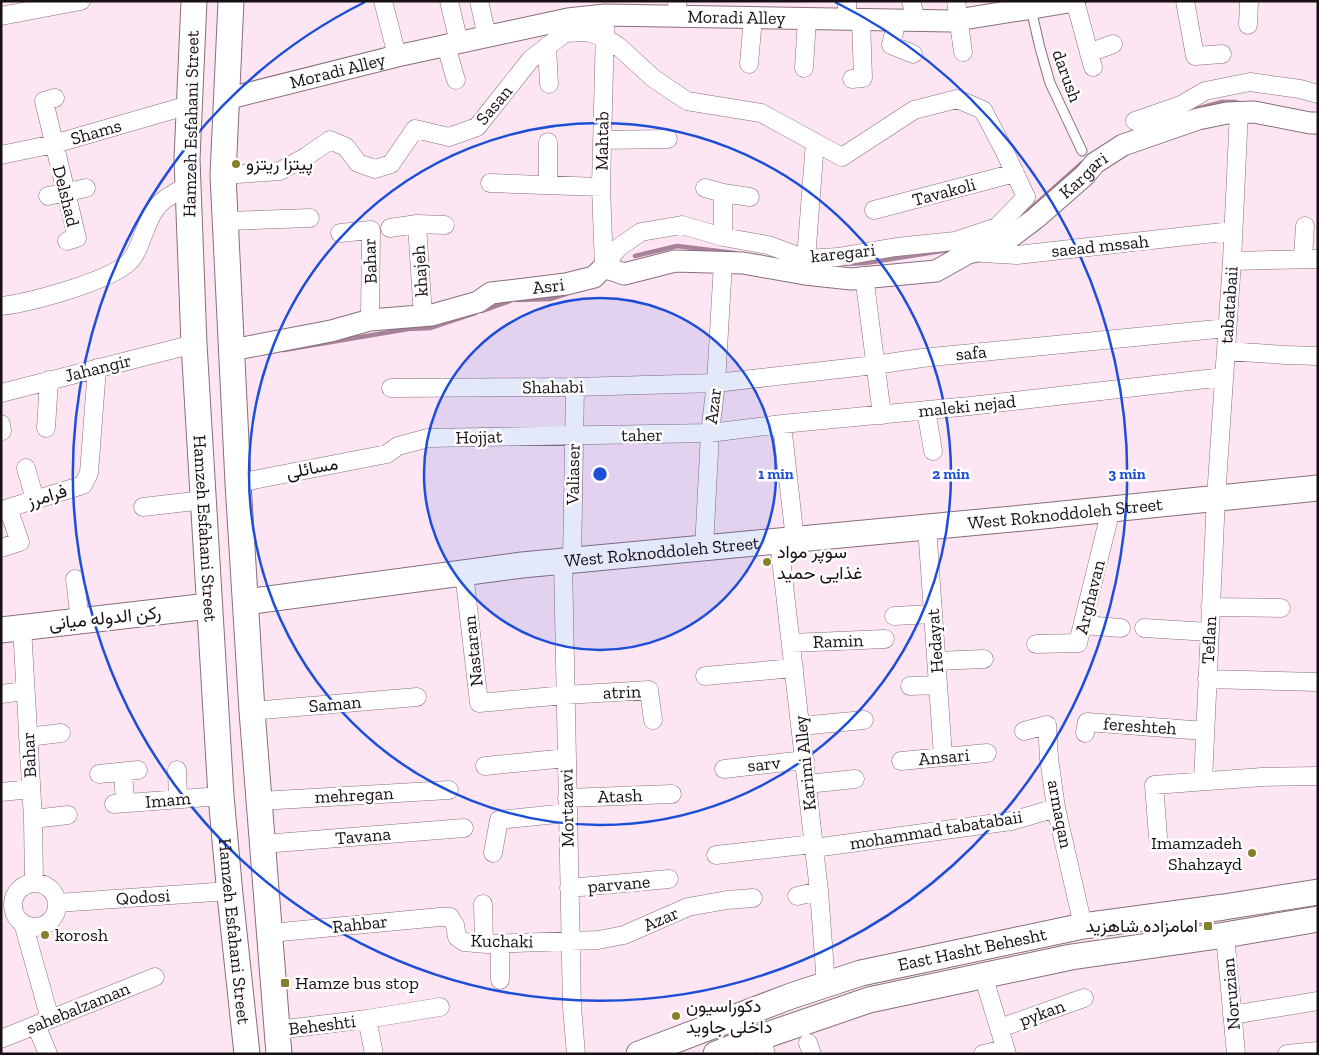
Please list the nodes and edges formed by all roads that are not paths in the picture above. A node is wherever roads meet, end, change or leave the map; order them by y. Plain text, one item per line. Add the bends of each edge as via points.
1 (81, 1) edge
2 (383, 1) edge
3 (449, 1) edge
4 (478, 1) edge
5 (1075, 1) edge
6 (1186, 1) edge
7 (1249, 1) edge
8 (231, 5) edge
9 (194, 6) edge
10 (1000, 8) edge
11 (678, 9) edge
12 (1031, 9) junction
13 (957, 11) edge
14 (852, 13) edge
15 (908, 14) edge
16 (605, 15) junction
17 (1, 16) edge
18 (753, 18) junction
19 (807, 19) junction
20 (1248, 25) dead end
21 (488, 37) junction
22 (604, 37) junction
23 (452, 44) junction
24 (1113, 44) dead end
25 (547, 46) junction
26 (963, 52) dead end
27 (913, 54) dead end
28 (1222, 54) dead end
29 (396, 56) junction
30 (749, 64) dead end
31 (804, 68) dead end
32 (852, 79) dead end
33 (456, 80) dead end
34 (549, 84) dead end
35 (1318, 94) edge
36 (55, 98) dead end
37 (226, 99) junction
38 (189, 105) junction
39 (1239, 112) junction
40 (1318, 123) edge
41 (1138, 130) junction
42 (668, 139) dead end
43 (602, 140) junction
44 (548, 142) dead end
45 (815, 142) junction
46 (54, 144) junction
47 (1082, 151) dead end
48 (1, 155) edge
49 (1015, 173) junction
50 (223, 175) junction
51 (490, 183) dead end
52 (188, 185) junction
53 (548, 185) junction
54 (601, 187) junction
55 (86, 188) dead end
56 (705, 188) dead end
57 (66, 193) junction
58 (723, 193) junction
59 (48, 196) dead end
60 (750, 197) dead end
61 (874, 210) dead end
62 (310, 218) dead end
63 (226, 222) junction
64 (417, 224) junction
65 (445, 225) dead end
66 (1305, 226) dead end
67 (390, 228) dead end
68 (1232, 231) junction
69 (340, 233) dead end
70 (723, 237) junction
71 (67, 241) dead end
72 (968, 253) junction
73 (806, 259) junction
74 (1310, 259) edge
75 (1232, 261) junction
76 (723, 263) junction
77 (604, 267) junction
78 (864, 276) junction
79 (1, 306) edge
80 (423, 317) junction
81 (370, 320) junction
82 (1227, 328) junction
83 (194, 344) junction
84 (232, 350) junction
85 (1226, 350) junction
86 (1318, 356) edge
87 (875, 365) junction
88 (97, 368) junction
89 (1224, 377) junction
90 (49, 380) junction
91 (716, 383) junction
92 (575, 387) junction
93 (391, 388) dead end
94 (1, 393) edge
95 (197, 394) junction
96 (234, 402) junction
97 (926, 410) junction
98 (882, 415) junction
99 (782, 424) junction
100 (46, 428) dead end
101 (710, 433) junction
102 (574, 436) junction
103 (237, 447) junction
104 (201, 448) junction
105 (933, 450) dead end
106 (387, 454) joint
107 (26, 468) dead end
108 (238, 483) junction
109 (1318, 488) edge
110 (1216, 498) junction
111 (35, 500) junction
112 (204, 500) junction
113 (143, 507) dead end
114 (1111, 509) junction
115 (928, 527) junction
116 (787, 540) junction
117 (1, 548) edge
118 (704, 548) junction
119 (567, 561) junction
120 (464, 573) junction
121 (76, 578) dead end
122 (246, 602) junction
123 (209, 606) junction
124 (1210, 606) junction
125 (1281, 608) dead end
126 (933, 614) junction
127 (894, 616) dead end
128 (80, 621) junction
129 (1084, 625) junction
130 (11, 628) edge
131 (1121, 628) dead end
132 (1144, 628) dead end
133 (1209, 632) junction
134 (885, 639) dead end
135 (791, 643) junction
136 (1036, 644) dead end
137 (984, 659) dead end
138 (936, 661) junction
139 (794, 668) junction
140 (706, 676) dead end
141 (1207, 679) junction
142 (1318, 682) edge
143 (938, 685) junction
144 (910, 686) dead end
145 (25, 692) junction
146 (1, 694) edge
147 (565, 695) junction
148 (417, 697) dead end
149 (252, 711) junction
150 (652, 720) dead end
151 (864, 720) dead end
152 (801, 726) junction
153 (1024, 731) dead end
154 (1205, 731) junction
155 (61, 733) dead end
156 (1085, 733) dead end
157 (28, 737) junction
158 (987, 753) dead end
159 (943, 756) junction
160 (567, 758) junction
161 (805, 760) junction
162 (901, 761) dead end
163 (485, 766) dead end
164 (724, 769) dead end
165 (177, 770) dead end
166 (99, 774) dead end
167 (1318, 776) edge
168 (855, 779) dead end
169 (1203, 781) junction
170 (807, 784) junction
171 (31, 789) junction
172 (449, 790) dead end
173 (1, 792) edge
174 (672, 794) dead end
175 (222, 796) junction
176 (178, 799) junction
177 (260, 801) junction
178 (567, 806) junction
179 (1056, 808) junction
180 (68, 815) dead end
181 (33, 819) junction
182 (464, 828) dead end
183 (1158, 837) dead end
184 (263, 844) junction
185 (814, 846) junction
186 (493, 853) dead end
187 (716, 855) dead end
188 (669, 880) dead end
189 (34, 883) junction
190 (569, 888) junction
191 (229, 891) junction
192 (819, 891) junction
193 (1318, 892) edge
194 (797, 896) dead end
195 (753, 898) dead end
196 (57, 903) junction
197 (483, 904) dead end
198 (9, 913) edge
199 (450, 917) joint
200 (1318, 919) edge
201 (1084, 926) junction
202 (270, 933) junction
203 (1226, 935) junction
204 (570, 940) junction
205 (492, 943) junction
206 (983, 975) junction
207 (156, 977) dead end
208 (500, 980) dead end
209 (826, 984) junction
210 (1084, 998) dead end
211 (1318, 1001) edge
212 (440, 1007) dead end
213 (1232, 1015) junction
214 (367, 1019) junction
215 (43, 1022) junction
216 (1000, 1028) junction
217 (1, 1039) edge
218 (278, 1042) edge
219 (764, 1045) edge
220 (1006, 1051) edge
221 (1318, 1051) edge
222 (48, 1054) edge
223 (247, 1054) edge
224 (374, 1054) edge
225 (576, 1054) edge
226 (639, 1054) edge
227 (716, 1054) edge
228 (984, 1054) edge
229 (1236, 1054) edge
230 (1287, 1054) edge

1 - 17 street
2 - 29 street
3 - 23 street
4 - 21 street
5 - 12 street, Moradi Alley
5 - 24 street via 1091,60
6 - 28 street via 1195,56
7 - 20 street
8 - 9 main road
8 - 37 main road, Hamzeh Esfahani Street
9 - 38 main road, Hamzeh Esfahani Street
10 - 12 street, Moradi Alley
10 - 13 street, Moradi Alley
11 - 16 street, Moradi Alley
11 - 18 street, Moradi Alley
12 - 47 lane, darush via 1050,83
13 - 15 street, Moradi Alley
13 - 26 street
14 - 15 street, Moradi Alley
14 - 19 street, Moradi Alley
14 - 32 street via 863,78
15 - 27 street via 891,45
16 - 21 street, Moradi Alley via 568,19
16 - 22 street, Mahtab
18 - 19 street, Moradi Alley
18 - 30 street
19 - 31 street
21 - 23 street, Moradi Alley
22 - 25 street, Sasan via 586,32 564,33
22 - 43 street, Mahtab
22 - 45 street via 653,78 688,101 761,113
23 - 29 street, Moradi Alley
23 - 33 street
25 - 34 street
25 - 50 street, Sasan via 531,59 477,127 450,137 415,130 391,164 375,169 358,163 346,147 330,140 280,171
29 - 37 street, Moradi Alley
35 - 41 street via 1250,82 1205,91
36 - 46 street, Delshad via 44,100
37 - 50 main road, Hamzeh Esfahani Street
38 - 46 street, Shams
38 - 52 main road, Hamzeh Esfahani Street
39 - 40 street, Kargari
39 - 41 street, Kargari
39 - 68 street, tabatabaii
41 - 72 street, Kargari via 999,246
42 - 43 street
43 - 54 street, Mahtab
44 - 53 street
45 - 49 street via 842,157 914,110 957,99 983,110
45 - 73 street
46 - 48 street, Shams
46 - 57 street, Delshad
49 - 61 street, Tavakoli
49 - 73 street, karegari via 1026,197 997,227 955,241
50 - 63 main road, Hamzeh Esfahani Street
51 - 53 street
52 - 79 street via 157,207 130,261 112,274 56,293
52 - 83 main road, Hamzeh Esfahani Street
53 - 54 street
54 - 77 street, Mahtab
55 - 57 street
56 - 58 street
57 - 59 street
57 - 71 street, Delshad via 77,238
58 - 60 street
58 - 70 street
62 - 63 street
63 - 84 main road, Hamzeh Esfahani Street
64 - 65 street, khajeh
64 - 67 street, khajeh
64 - 80 street, khajeh
66 - 74 street
68 - 72 street, saead mssah via 1017,255
68 - 75 street, tabatabaii
69 - 81 street, Bahar via 371,230
70 - 73 street, karegari via 768,245
70 - 77 street, karegari via 682,225 641,232 618,248
72 - 78 street, Kargari via 936,271
74 - 75 street
75 - 82 street, tabatabaii
76 - 77 street via 675,261 624,274
76 - 78 street via 851,279
76 - 91 street, Azar
77 - 80 street, Asri via 594,278 491,293 478,302
78 - 87 street
80 - 81 street, Asri
81 - 84 street, Asri via 331,332
82 - 85 street, tabatabaii
82 - 87 street, safa
83 - 88 street, Jahangir
83 - 95 main road, Hamzeh Esfahani Street
84 - 96 main road, Hamzeh Esfahani Street
85 - 86 street
85 - 89 street, tabatabaii
87 - 91 street, safa
87 - 98 street
88 - 90 street, Jahangir
88 - 111 street, فرامرز via 89,473 83,485
89 - 97 street, maleki nejad
89 - 110 street, tabatabaii
90 - 94 street, Jahangir
90 - 100 street
91 - 92 street, Shahabi
91 - 101 street, Azar
92 - 93 street, Shahabi
92 - 102 street, Valiaser
95 - 96 main road via 205,408 213,411 229,408
95 - 104 main road, Hamzeh Esfahani Street
96 - 103 main road, Hamzeh Esfahani Street
97 - 98 street, maleki nejad
97 - 105 street
98 - 99 street, maleki nejad
99 - 101 street, maleki nejad
99 - 116 street, Karimi Alley
101 - 102 street, taher
101 - 118 street, Azar
102 - 106 street, Hojjat via 428,438 398,446
102 - 119 street, Valiaser
103 - 104 main road via 228,437 215,435
103 - 108 main road, Hamzeh Esfahani Street
104 - 112 main road, Hamzeh Esfahani Street
106 - 108 street, مسائلی
107 - 111 street
108 - 122 main road, Hamzeh Esfahani Street
109 - 110 main road, West Roknoddoleh Street
110 - 114 main road, West Roknoddoleh Street
110 - 124 street, Teflan
111 - 117 street, فرامرز via 8,508 20,542
112 - 113 street
112 - 123 main road, Hamzeh Esfahani Street
114 - 115 main road, West Roknoddoleh Street
114 - 129 street, Arghavan
115 - 116 main road, West Roknoddoleh Street
115 - 126 street, Hedayat
116 - 118 main road, West Roknoddoleh Street
116 - 135 street, Karimi Alley
118 - 119 main road, West Roknoddoleh Street
119 - 120 main road, West Roknoddoleh Street
119 - 147 street, Mortazavi
120 - 122 main road, West Roknoddoleh Street
120 - 147 street, Nastaran via 479,703
121 - 128 street
122 - 149 main road, Hamzeh Esfahani Street
123 - 128 main road, رکن الدوله میانی
123 - 175 main road, Hamzeh Esfahani Street
124 - 125 street
124 - 133 street, Teflan
126 - 127 street
126 - 138 street, Hedayat
128 - 130 main road, رکن الدوله میانی
129 - 131 street
129 - 136 street, Arghavan via 1078,643
130 - 145 street, Bahar
132 - 133 street
133 - 141 street, Teflan
134 - 135 street, Ramin
135 - 139 street, Karimi Alley
137 - 138 street
138 - 143 street, Hedayat
139 - 140 street
139 - 152 street, Karimi Alley
141 - 142 street
141 - 154 street, Teflan
143 - 144 street
143 - 159 street, Hedayat
145 - 146 street
145 - 157 street, Bahar
147 - 150 street, atrin via 649,690
147 - 160 street, Mortazavi
148 - 149 street, Saman
149 - 177 main road, Hamzeh Esfahani Street
151 - 152 street
152 - 161 street, Karimi Alley
153 - 179 street, armaqan via 1047,725
154 - 156 street, fereshteh via 1087,722
154 - 169 street, Teflan
155 - 157 street
157 - 171 street, Bahar
158 - 159 street, Ansari
159 - 162 street, Ansari
160 - 163 street
160 - 178 street, Mortazavi
161 - 164 street, sarv
161 - 170 street, Karimi Alley
165 - 176 street
166 - 176 street, Imam via 130,771 119,804
167 - 169 street
168 - 170 street
169 - 183 street via 1154,785
170 - 185 street, Karimi Alley
171 - 173 street
171 - 181 street, Bahar
172 - 177 street, mehregan
174 - 178 street, Atash
175 - 176 street, Imam
175 - 191 main road, Hamzeh Esfahani Street
177 - 184 main road, Hamzeh Esfahani Street
178 - 186 street, Atash via 499,820
178 - 190 street, Mortazavi
179 - 185 street, mohammad tabatabaii via 1010,821
179 - 201 street, armaqan
180 - 181 street
181 - 189 street, Bahar
182 - 184 street, Tavana
184 - 202 main road, Hamzeh Esfahani Street
185 - 187 street, mohammad tabatabaii
185 - 192 street, Karimi Alley
188 - 190 street, parvane
189 - 196 street via 47,886
189 - 198 street via 17,893
190 - 204 street, Mortazavi
191 - 196 street, Qodosi
191 - 223 main road, Hamzeh Esfahani Street
192 - 194 street
192 - 209 street, Karimi Alley
193 - 201 main road, East Hasht Behesht
195 - 204 street, Azar via 688,908 624,935 598,940
196 - 198 street via 54,917 36,927
197 - 205 street
198 - 215 street
199 - 202 street, Rahbar
199 - 205 street, Kuchaki via 456,925 457,937 464,942
200 - 203 main road, East Hasht Behesht
201 - 209 main road, East Hasht Behesht via 861,973
202 - 218 main road, Hamzeh Esfahani Street
203 - 206 main road, East Hasht Behesht via 1071,957
203 - 213 street, Noruzian
204 - 205 street, Kuchaki
204 - 225 street, Mortazavi
205 - 208 street
206 - 216 street
206 - 219 main road, East Hasht Behesht via 869,1000
207 - 215 street, sahebalzaman
209 - 226 main road, East Hasht Behesht
210 - 216 street, pykan
211 - 213 street
212 - 214 street, Beheshti
213 - 229 street, Noruzian
214 - 218 street, Beheshti
214 - 224 street, Beheshti
215 - 217 street, sahebalzaman
215 - 222 street
216 - 220 street
219 - 227 main road, East Hasht Behesht
220 - 228 street
221 - 230 street

